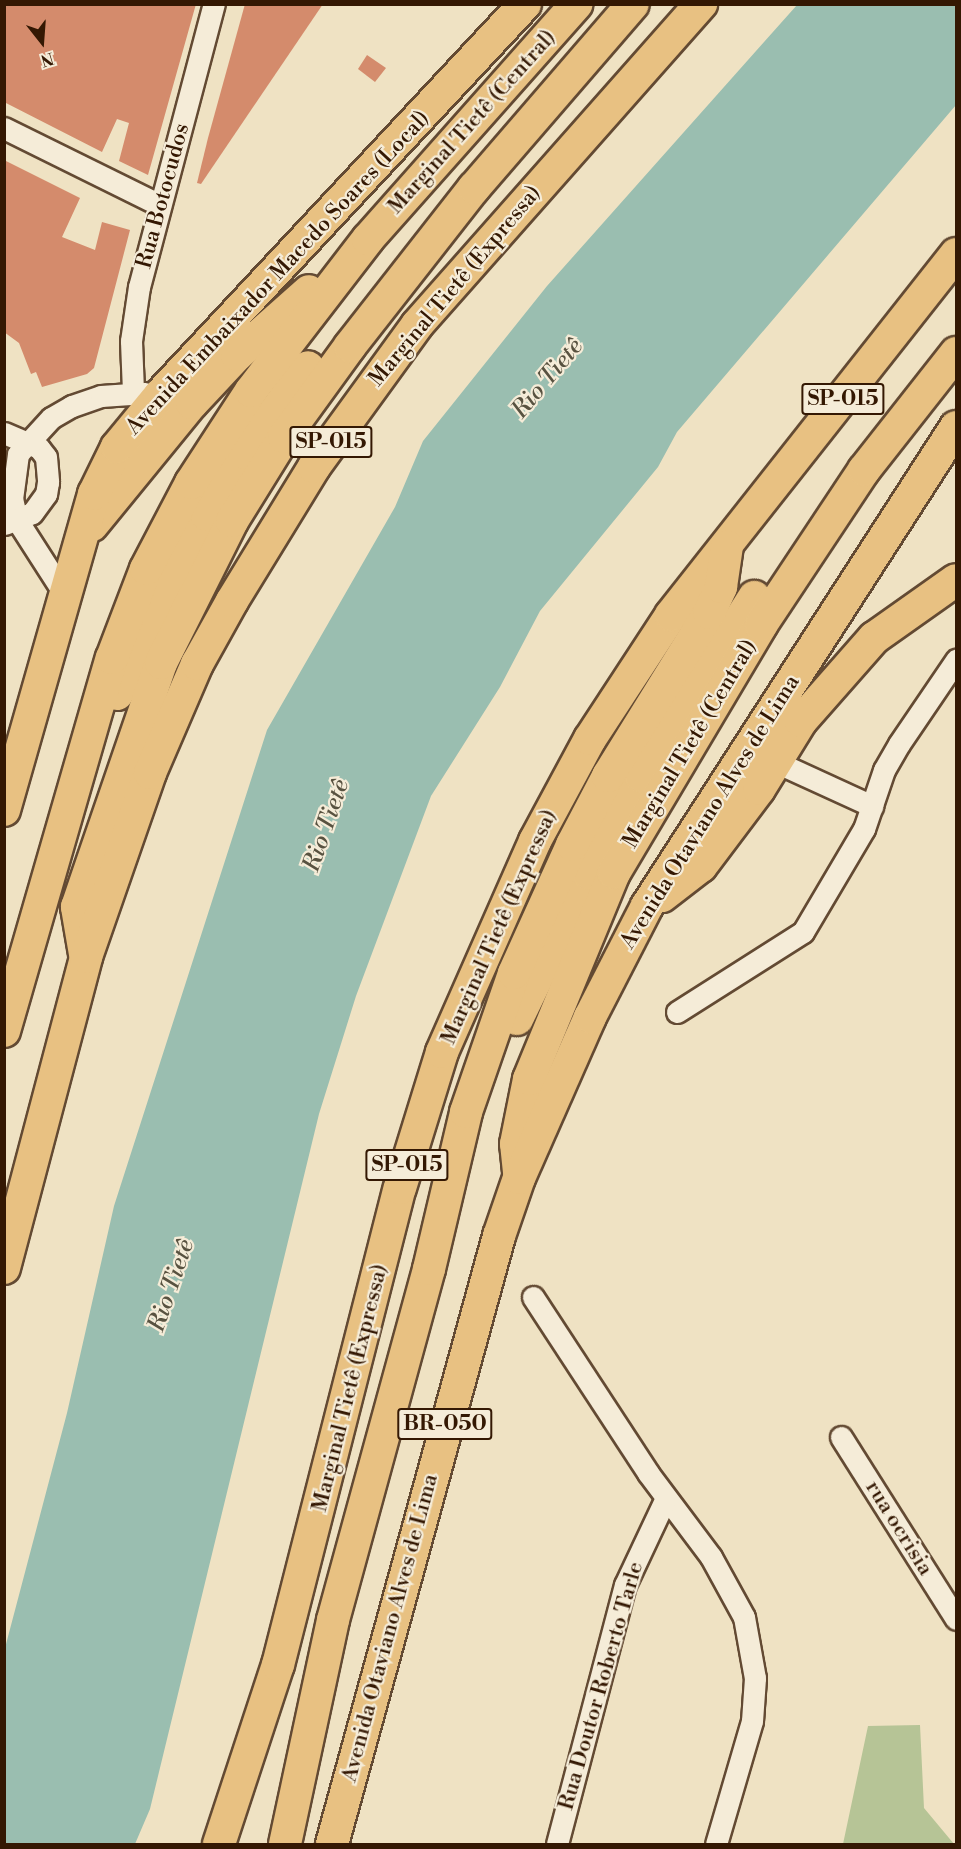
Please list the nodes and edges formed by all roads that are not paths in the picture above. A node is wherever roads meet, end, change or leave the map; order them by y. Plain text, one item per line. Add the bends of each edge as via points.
1 (214, 4) edge
2 (525, 4) edge
3 (577, 4) edge
4 (633, 4) edge
5 (701, 4) edge
6 (4, 128) edge
7 (474, 188) junction
8 (160, 205) junction
9 (368, 239) junction
10 (957, 254) edge
11 (957, 353) edge
12 (147, 393) junction
13 (957, 427) edge
14 (4, 433) edge
15 (25, 442) junction
16 (864, 470) junction
17 (11, 522) edge
18 (84, 535) junction
19 (727, 543) junction
20 (957, 580) edge
21 (67, 598) junction
22 (957, 660) edge
23 (83, 754) junction
24 (776, 762) junction
25 (872, 806) junction
26 (4, 810) edge
27 (646, 906) junction
28 (86, 957) junction
29 (677, 1012) dead end
30 (4, 1031) edge
31 (466, 1112) junction
32 (519, 1178) junction
33 (4, 1268) edge
34 (533, 1297) dead end
35 (841, 1437) dead end
36 (666, 1498) junction
37 (957, 1619) edge
38 (219, 1845) edge
39 (285, 1845) edge
40 (332, 1845) edge
41 (557, 1845) edge
42 (716, 1845) edge

1 - 8 street, Rua Botocudos
2 - 12 highway, Avenida Embaixador Macedo Soares (Local)
3 - 9 highway, Marginal Tietê (Central)
4 - 7 highway
5 - 28 highway, Marginal Tietê (Expressa) / SP-015 via 417,325 314,467 197,664 150,773
6 - 8 street
7 - 23 highway via 427,218 244,453 207,515
7 - 28 highway via 303,410 232,520 192,595 161,663 77,907
8 - 12 street, Rua Botocudos via 139,287 131,341
9 - 18 highway via 237,355 178,419
9 - 23 highway via 251,391 190,483 146,568
10 - 19 highway, Marginal Tietê (Expressa) / SP-015
11 - 16 highway, Marginal Tietê (Central)
12 - 15 street via 72,406 51,417
12 - 18 highway, Avenida Embaixador Macedo Soares (Local) via 94,494
13 - 27 highway, Avenida Otaviano Alves de Lima
14 - 15 street
15 - 17 street via 12,476
15 - 17 street via 46,457 48,482 40,505
16 - 31 highway via 834,498 754,597 690,698 588,873 514,1025 488,1091
16 - 32 highway, Marginal Tietê (Central) via 761,625 614,873 529,1079 516,1144
17 - 21 street
18 - 21 highway, Avenida Embaixador Macedo Soares (Local)
19 - 31 highway via 721,587 709,613 608,776 572,845 514,973
19 - 38 highway, Marginal Tietê (Expressa) / SP-015 via 671,615 590,739 535,841 477,965 442,1053 400,1188 278,1665
20 - 24 highway via 874,638 801,721
21 - 26 highway, Avenida Embaixador Macedo Soares (Local)
22 - 25 street via 899,744
23 - 30 highway
24 - 25 street
24 - 27 highway via 701,866
25 - 29 street via 864,828 803,932
27 - 32 highway, Avenida Otaviano Alves de Lima / BR-050 via 590,1017
28 - 33 highway, Marginal Tietê (Expressa) / SP-015
31 - 39 highway via 426,1281 333,1620
32 - 40 highway, Avenida Otaviano Alves de Lima / BR-050 via 460,1370
34 - 36 street
35 - 37 street, rua ocrisia
36 - 41 street, Rua Doutor Roberto Tarle via 626,1585
36 - 42 street via 711,1557 744,1617 751,1645 755,1678 752,1721

